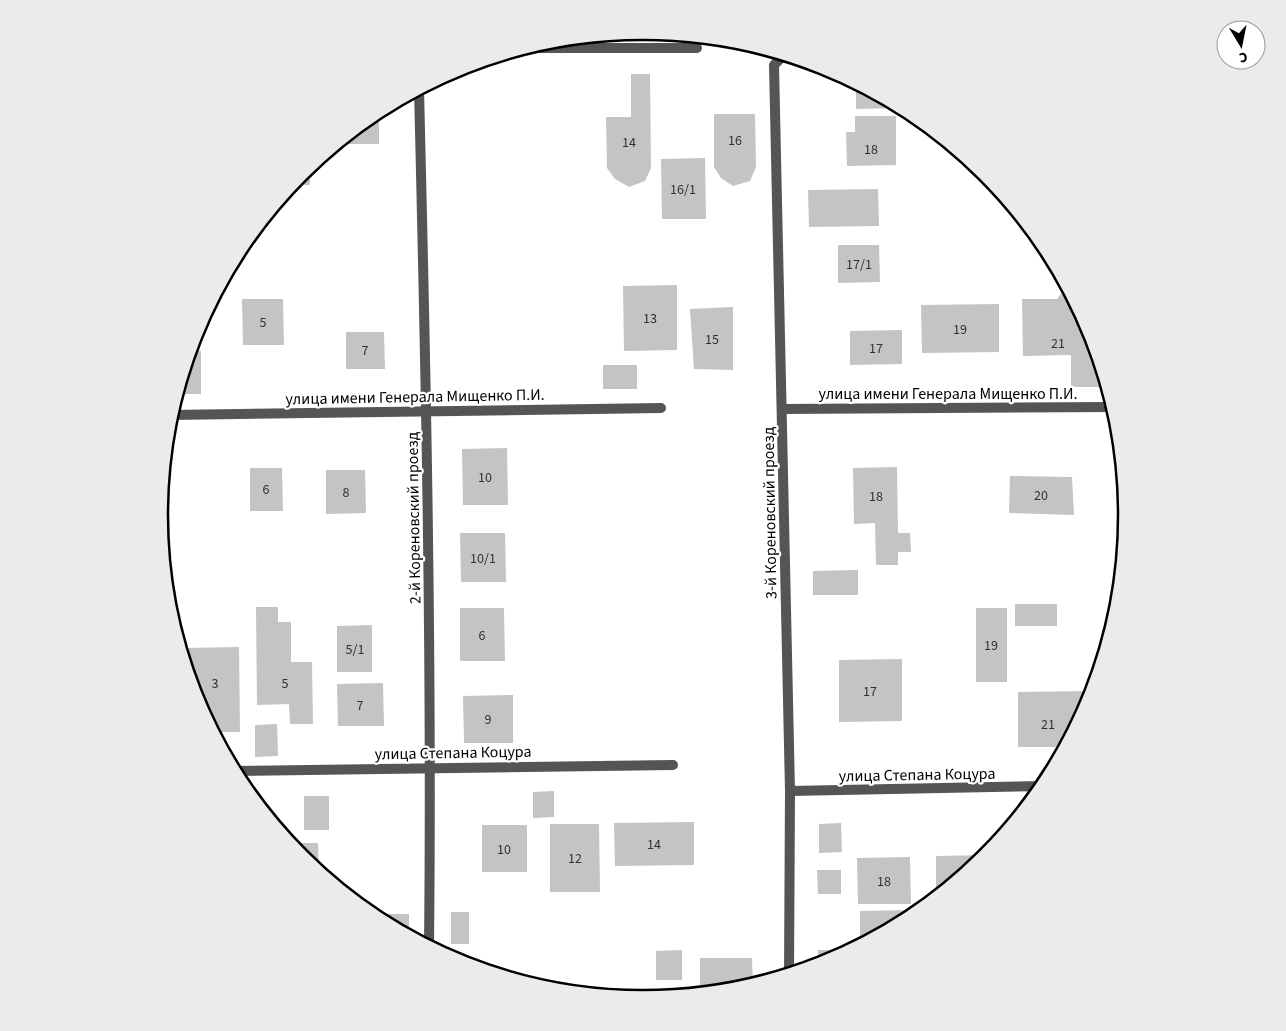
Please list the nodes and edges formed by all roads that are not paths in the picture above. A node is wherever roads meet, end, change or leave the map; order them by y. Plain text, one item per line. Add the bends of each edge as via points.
1 (556, 48) edge
2 (697, 48) dead end
3 (779, 60) edge
4 (419, 96) edge
5 (1105, 407) edge
6 (661, 408) dead end
7 (782, 409) junction
8 (427, 411) junction
9 (179, 415) edge
10 (673, 765) dead end
11 (431, 767) junction
12 (242, 771) edge
13 (1034, 786) edge
14 (790, 791) junction
15 (429, 940) edge
16 (789, 968) edge

1 - 2 street
3 - 7 street, 3-й Кореновский проезд via 774,65
4 - 8 street, 2-й Кореновский проезд
5 - 7 street, улица имени Генерала Мищенко П.И.
6 - 8 street, улица имени Генерала Мищенко П.И.
7 - 14 street, 3-й Кореновский проезд
8 - 9 street, улица имени Генерала Мищенко П.И.
8 - 11 street, 2-й Кореновский проезд
10 - 11 street, улица Степана Коцура
11 - 12 street, улица Степана Коцура
11 - 15 street, 2-й Кореновский проезд
13 - 14 street, улица Степана Коцура
14 - 16 street, 3-й Кореновский проезд

